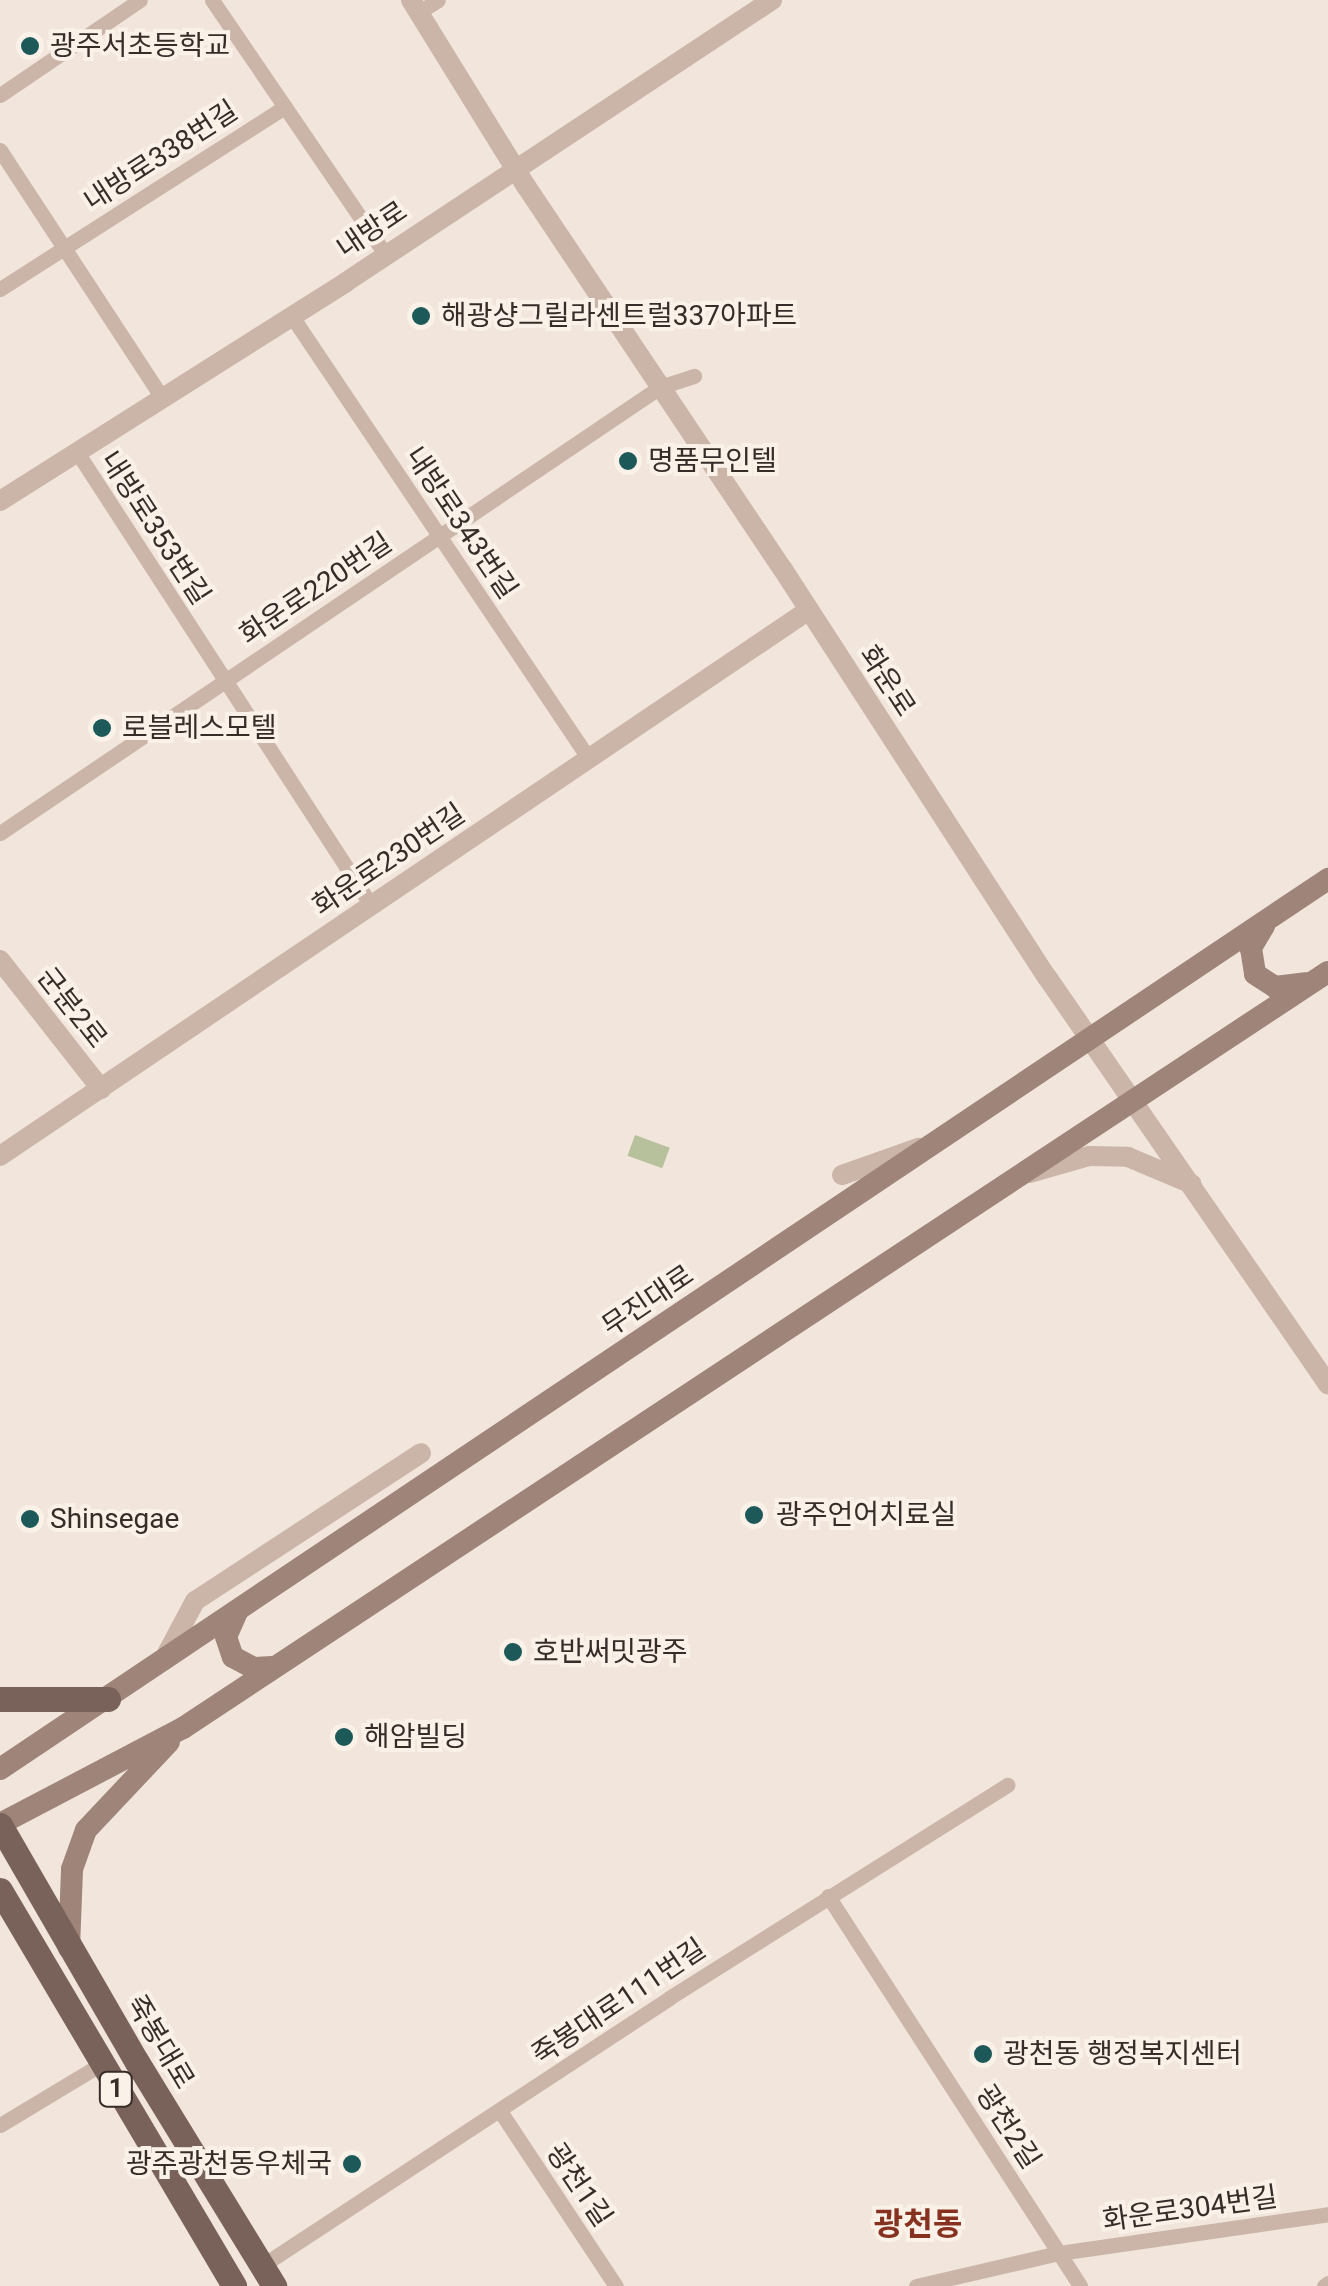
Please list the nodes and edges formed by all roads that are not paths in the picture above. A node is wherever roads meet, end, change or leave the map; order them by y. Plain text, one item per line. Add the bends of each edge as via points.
1 (140, 0) edge
2 (212, 0) edge
3 (438, 0) edge
4 (772, 0) edge
5 (415, 6) edge
6 (0, 96) edge
7 (285, 107) junction
8 (0, 150) edge
9 (514, 167) junction
10 (64, 248) junction
11 (385, 254) junction
12 (0, 289) edge
13 (291, 315) junction
14 (694, 376) dead end
15 (660, 387) junction
16 (163, 399) junction
17 (78, 452) junction
18 (0, 501) edge
19 (440, 536) junction
20 (809, 610) junction
21 (224, 681) junction
22 (590, 759) junction
23 (0, 833) edge
24 (1328, 879) edge
25 (372, 905) junction
26 (1268, 918) junction
27 (0, 960) edge
28 (1322, 976) edge
29 (1089, 1039) junction
30 (100, 1089) junction
31 (1134, 1102) junction
32 (943, 1139) junction
33 (0, 1156) edge
34 (842, 1174) dead end
35 (1024, 1175) junction
36 (1192, 1184) junction
37 (1328, 1386) edge
38 (420, 1453) dead end
39 (237, 1612) junction
40 (162, 1662) junction
41 (272, 1667) junction
42 (108, 1699) junction
43 (0, 1700) edge
44 (183, 1728) junction
45 (0, 1769) edge
46 (1007, 1786) dead end
47 (0, 1825) edge
48 (828, 1896) junction
49 (3, 1904) edge
50 (69, 1948) junction
51 (101, 2064) junction
52 (500, 2111) junction
53 (0, 2125) edge
54 (1328, 2214) edge
55 (1059, 2253) junction
56 (269, 2276) edge
57 (232, 2285) edge
58 (616, 2286) edge
59 (916, 2286) edge
60 (1080, 2286) edge

1 - 6 street
2 - 7 street
3 - 5 street
4 - 9 street, 내방로
5 - 9 street, 화운로
7 - 10 street, 내방로338번길
7 - 11 street
8 - 10 street
9 - 11 street, 내방로
9 - 15 street, 화운로
10 - 12 street, 내방로338번길
10 - 16 street
11 - 13 street, 내방로
13 - 16 street, 내방로
13 - 19 street, 내방로343번길
14 - 15 street, 화운로220번길
15 - 19 street, 화운로220번길
15 - 20 street, 화운로
16 - 17 street, 내방로
17 - 18 street, 내방로
17 - 21 street, 내방로353번길
19 - 21 street, 화운로220번길
19 - 22 street, 내방로343번길
20 - 22 street, 화운로230번길
20 - 29 street, 화운로
21 - 23 street, 화운로220번길
21 - 25 street, 내방로353번길
22 - 25 street, 화운로230번길
24 - 26 main road, 무진대로
25 - 30 street, 화운로230번길
26 - 28 main road via 1250,948 1255,974 1275,987
26 - 29 main road, 무진대로
27 - 30 street, 군분2로
28 - 31 main road
29 - 31 street, 화운로
29 - 32 main road, 무진대로
30 - 33 street, 화운로230번길
31 - 35 main road
31 - 36 street, 화운로
32 - 34 street
32 - 39 main road, 무진대로
35 - 36 street via 1089,1156 1128,1157
35 - 41 main road
36 - 37 street, 화운로
38 - 40 street via 196,1601
39 - 40 main road, 무진대로
39 - 41 main road via 226,1637 233,1657 254,1668
40 - 42 main road, 무진대로
41 - 44 main road
42 - 43 main road
42 - 45 main road, 무진대로
44 - 47 main road
44 - 50 main road via 86,1830 72,1870
46 - 48 street, 죽봉대로111번길
47 - 50 main road, 죽봉대로 / 1
48 - 52 street, 죽봉대로111번길
48 - 55 street, 광천2길
49 - 51 main road, 1
50 - 56 main road, 죽봉대로 / 1
51 - 53 street
51 - 57 main road, 1
52 - 56 street, 죽봉대로111번길
52 - 58 street, 광천1길
54 - 55 street, 화운로304번길
55 - 59 street, 화운로304번길
55 - 60 street, 광천2길

